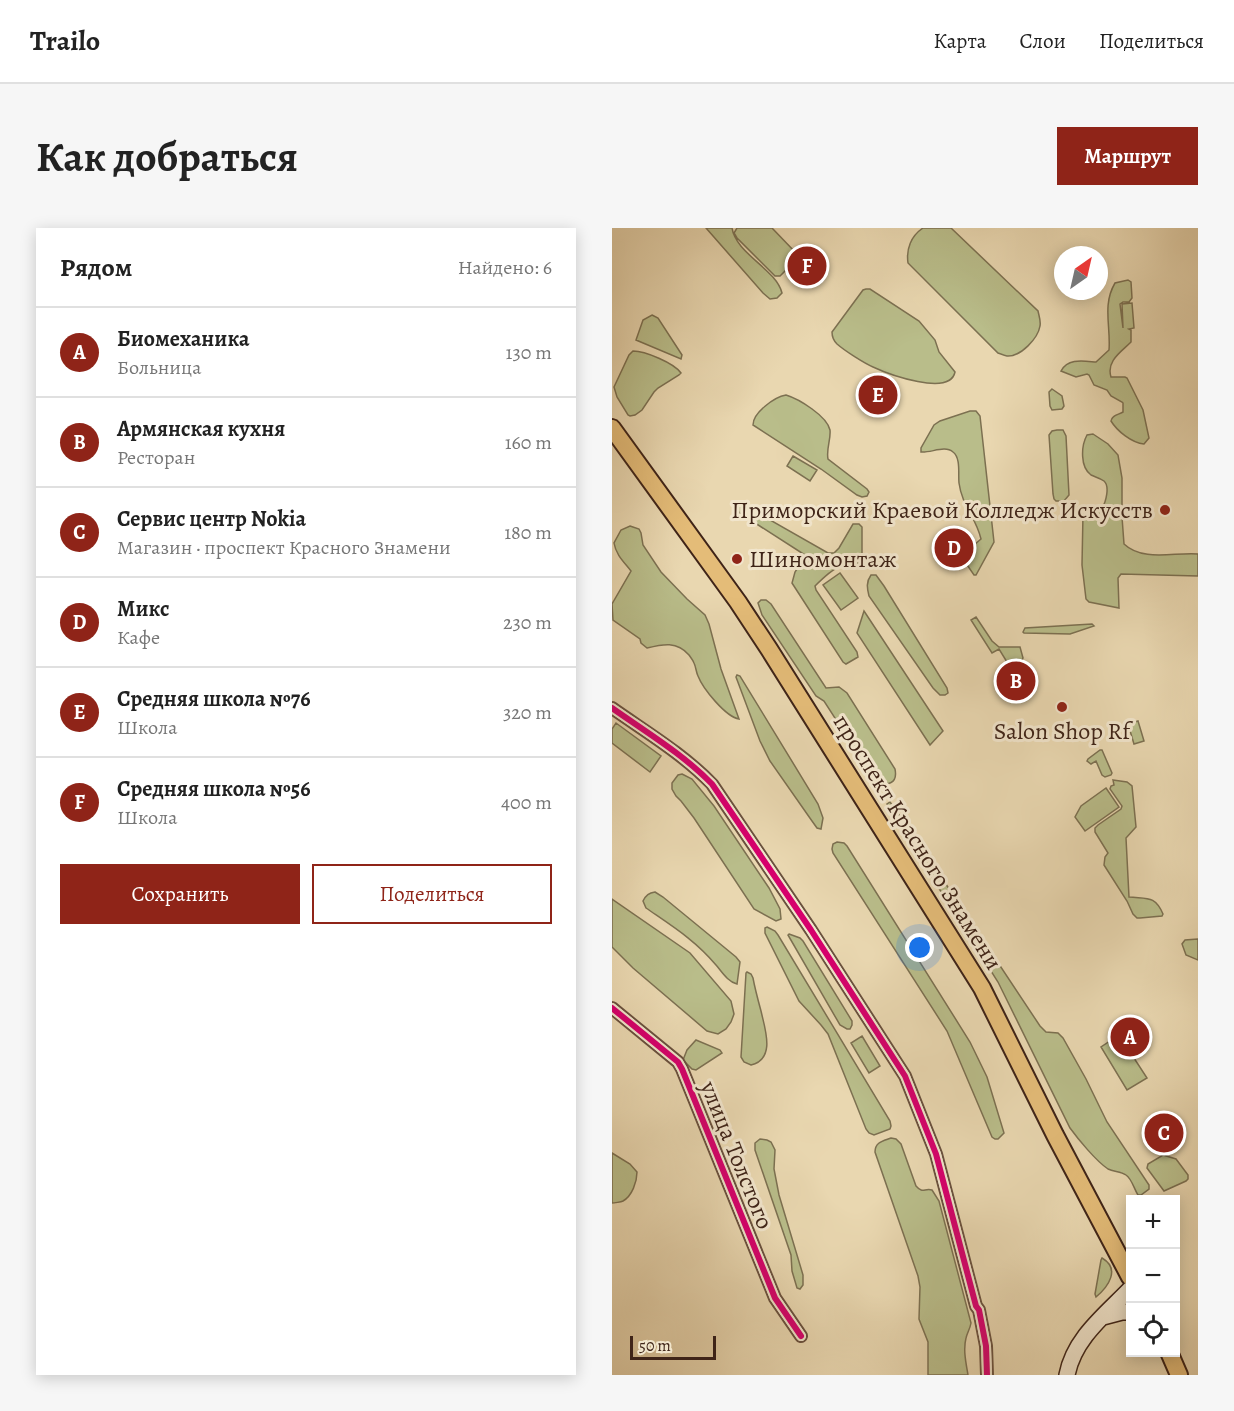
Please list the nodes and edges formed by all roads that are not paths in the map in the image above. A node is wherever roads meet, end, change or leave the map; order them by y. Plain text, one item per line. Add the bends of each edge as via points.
1 (612, 428) edge
2 (612, 444) edge
3 (631, 453) junction
4 (612, 708) edge
5 (612, 1008) edge
6 (1126, 1268) edge
7 (1126, 1294) edge
8 (1126, 1312) edge
9 (1103, 1317) junction
10 (801, 1336) dead end
11 (1171, 1357) edge
12 (987, 1375) edge
13 (1067, 1375) edge
14 (1179, 1375) edge

1 - 3 main road, проспект Красного Знамени
2 - 3 main road, проспект Красного Знамени
3 - 6 main road, проспект Красного Знамени via 769,649 982,988
4 - 12 street via 675,752 712,784 905,1077 936,1154 978,1310
5 - 10 street, улица Толстого via 678,1062 775,1298
7 - 9 main road
8 - 9 main road
9 - 13 main road via 1078,1344
11 - 14 main road

